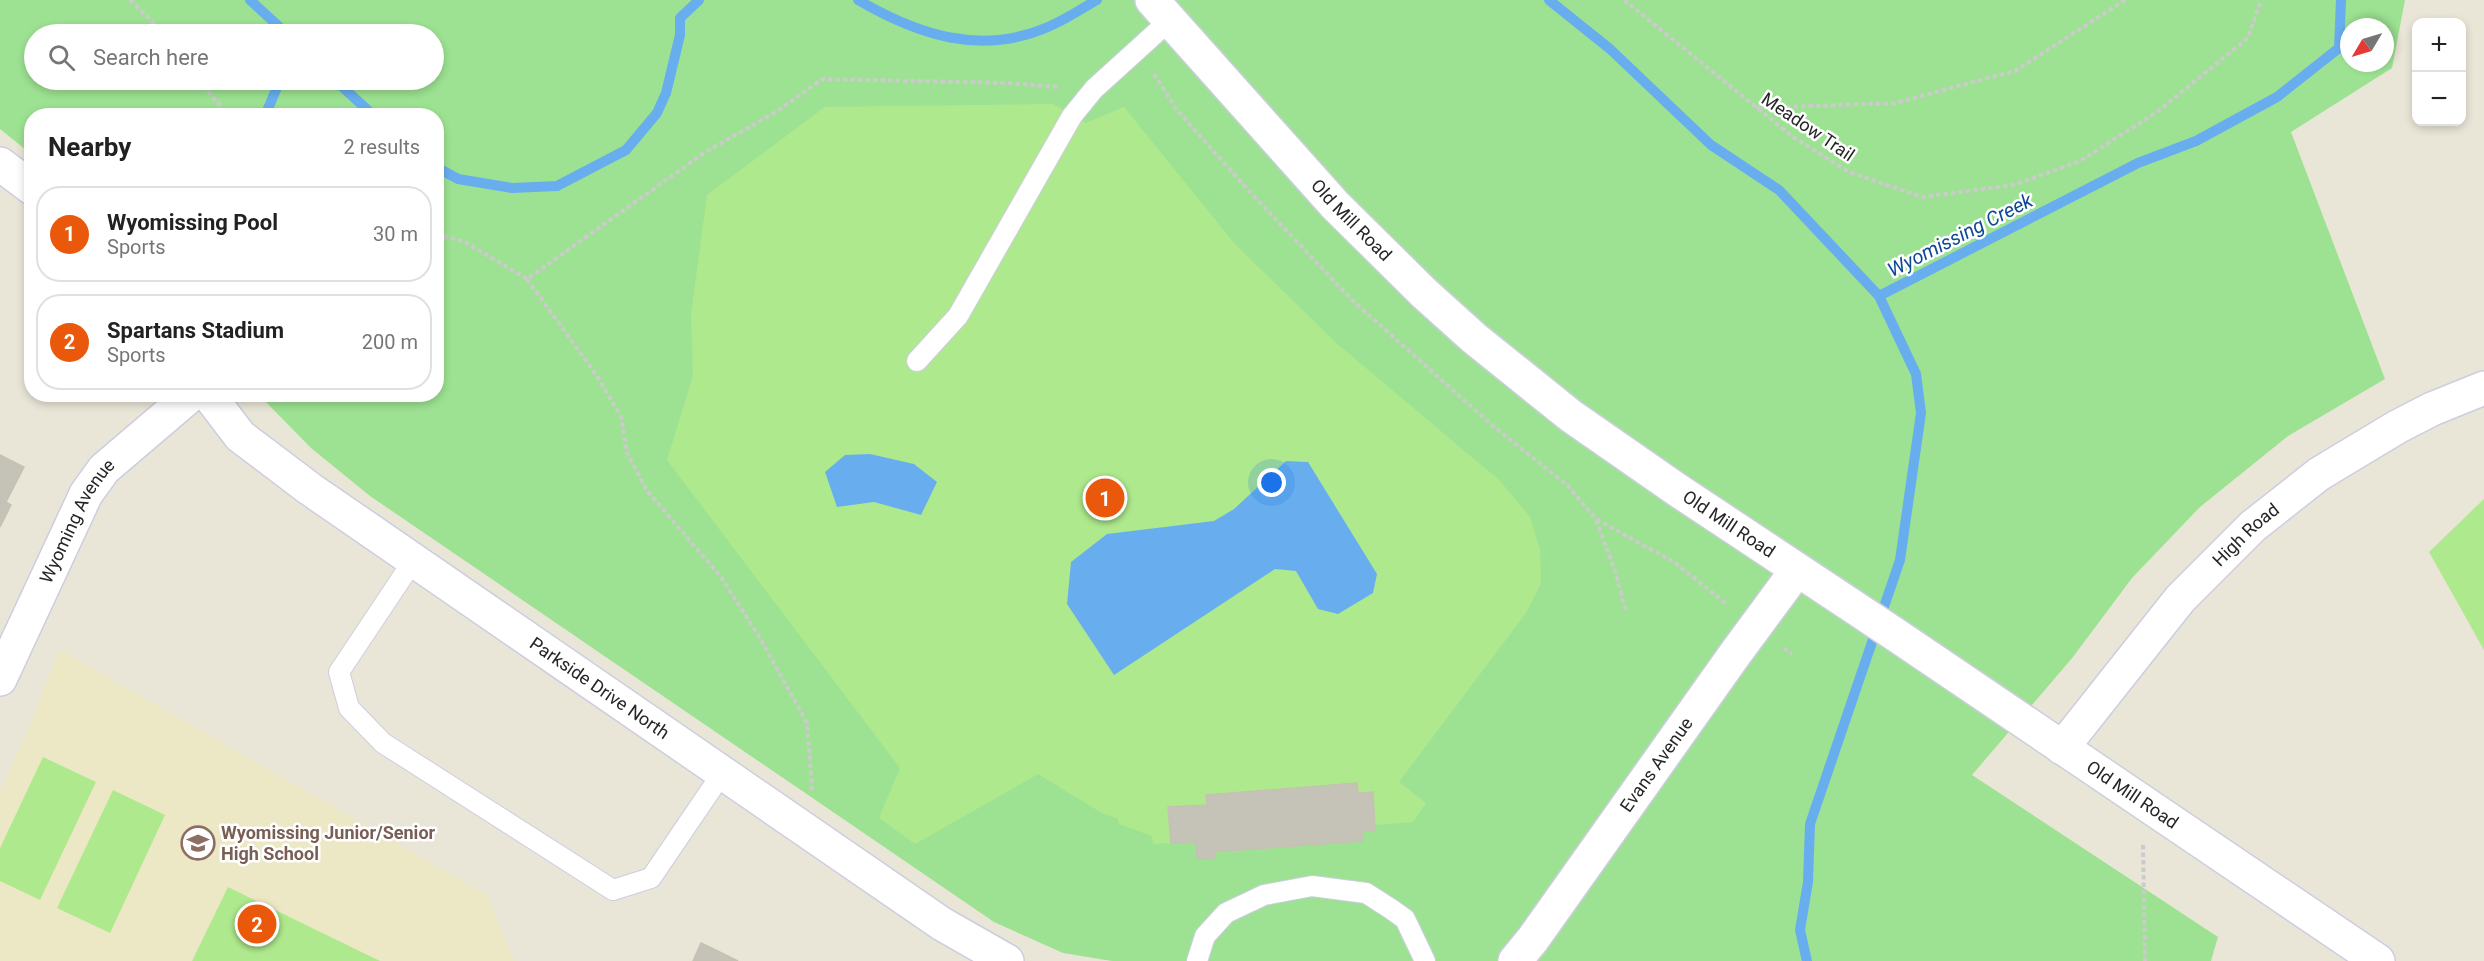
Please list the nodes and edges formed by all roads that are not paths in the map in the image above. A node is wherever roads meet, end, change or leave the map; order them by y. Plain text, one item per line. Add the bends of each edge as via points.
1 (1160, 10) edge
2 (0, 164) edge
3 (24, 182) edge
4 (917, 360) dead end
5 (2484, 388) edge
6 (183, 402) edge
7 (214, 402) edge
8 (413, 561) junction
9 (1797, 570) junction
10 (11, 629) edge
11 (0, 679) edge
12 (2062, 748) junction
13 (723, 772) junction
14 (1007, 961) edge
15 (1197, 961) edge
16 (1425, 961) edge
17 (1515, 961) edge
18 (2378, 961) edge

1 - 4 lane via 1072,116 958,316
1 - 9 street, Old Mill Road via 1335,205 1474,338 1615,448
2 - 3 street
5 - 12 street, High Road via 2397,427 2319,474 2253,526 2180,599
6 - 10 street, Wyoming Avenue via 104,469 86,494 38,594
7 - 8 street, Parkside Drive North via 240,436
8 - 13 street, Parkside Drive North
8 - 13 lane via 339,672 349,708 383,743 613,890 651,878
9 - 12 street, Old Mill Road
9 - 17 street, Evans Avenue
10 - 11 street, Wyoming Avenue
12 - 18 street, Old Mill Road
13 - 14 street, Parkside Drive North via 942,924
15 - 16 lane via 1205,936 1226,913 1264,895 1312,886 1365,893 1391,909 1405,919

